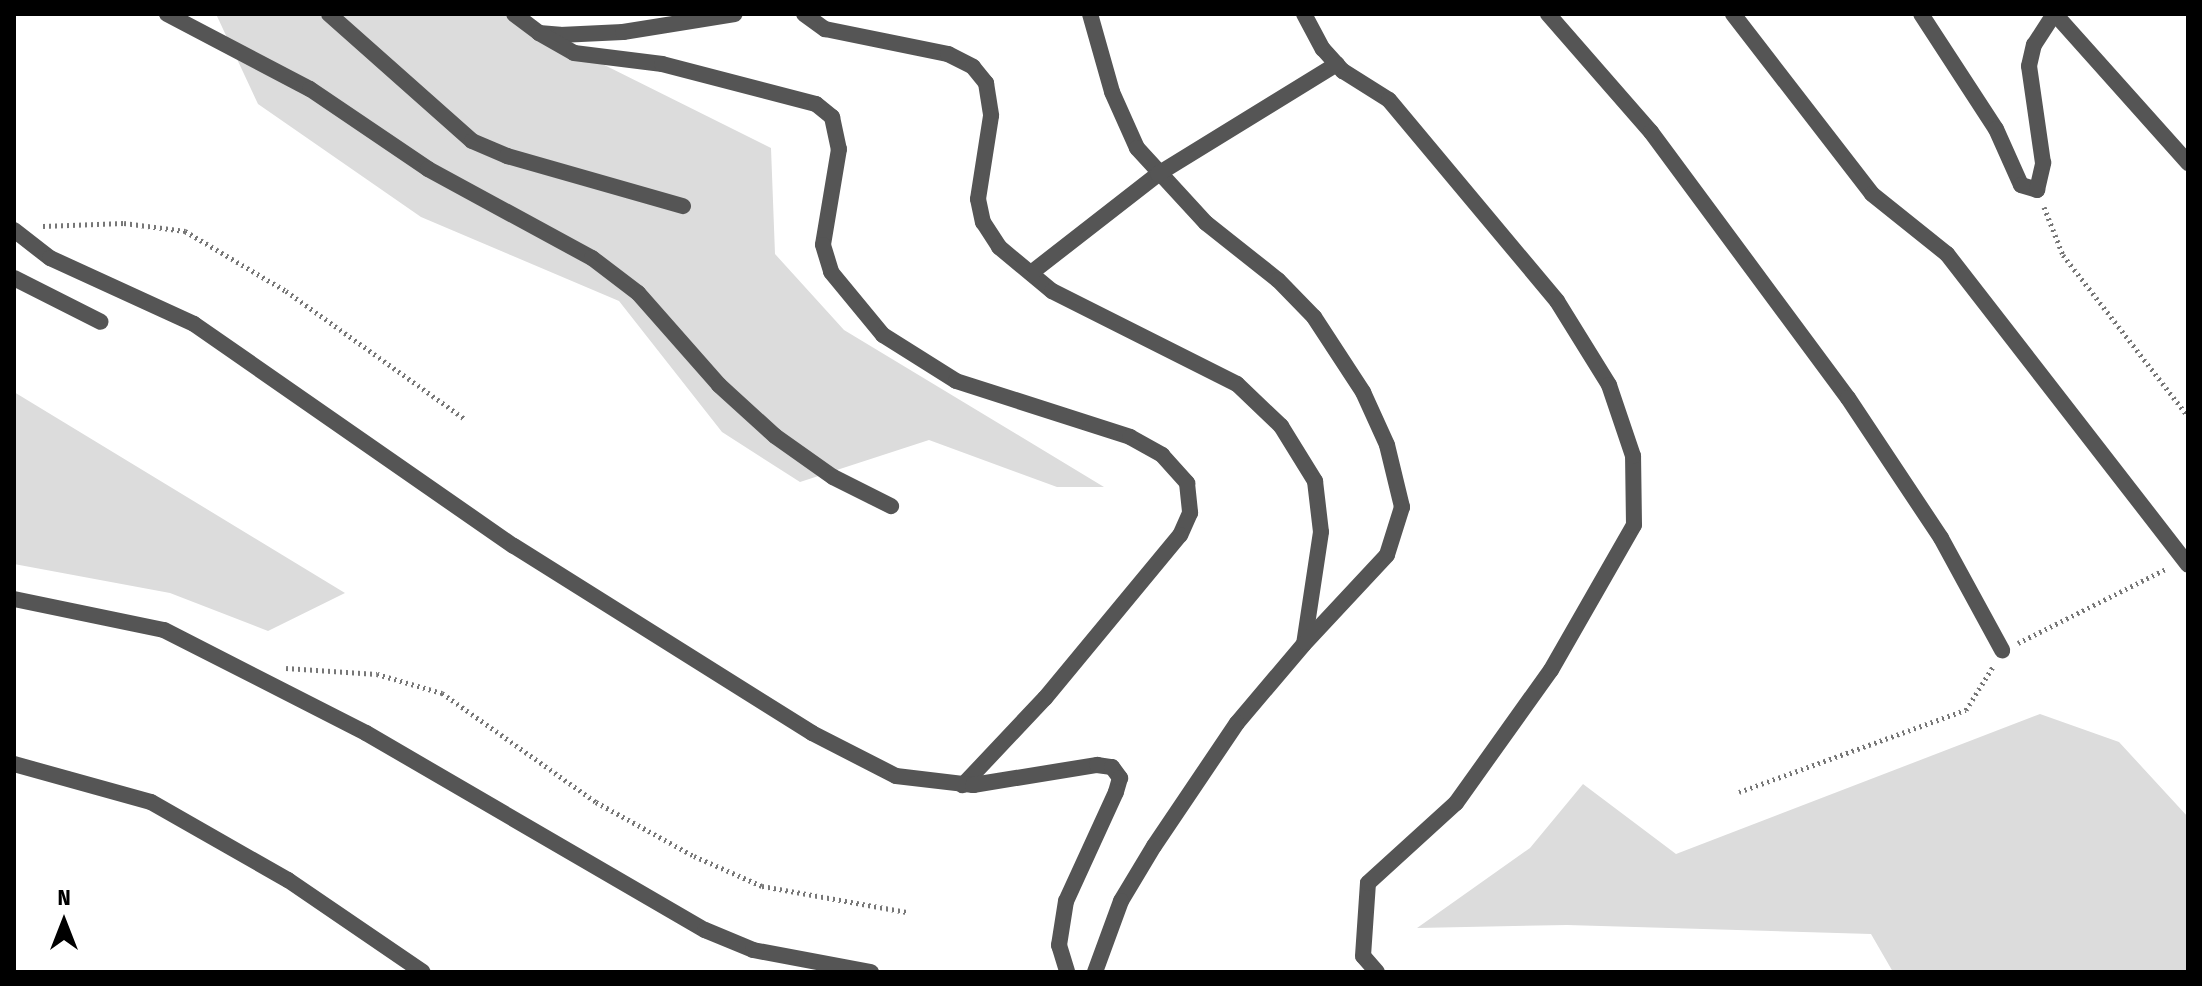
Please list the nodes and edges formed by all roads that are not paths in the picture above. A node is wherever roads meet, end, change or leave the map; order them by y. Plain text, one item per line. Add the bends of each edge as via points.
1 (167, 14) edge
2 (329, 14) edge
3 (514, 14) edge
4 (735, 14) edge
5 (804, 14) edge
6 (1090, 14) edge
7 (1304, 14) edge
8 (1548, 14) edge
9 (1733, 14) edge
10 (1921, 14) edge
11 (2055, 14) edge
12 (539, 33) junction
13 (1337, 64) junction
14 (2188, 163) edge
15 (1158, 174) junction
16 (683, 206) dead end
17 (22, 228) edge
18 (1031, 273) junction
19 (14, 278) edge
20 (101, 322) dead end
21 (891, 506) dead end
22 (2186, 563) edge
23 (14, 599) edge
24 (1304, 644) junction
25 (2002, 650) road end
26 (14, 764) edge
27 (963, 785) junction
28 (423, 972) edge
29 (871, 972) edge
30 (1067, 972) edge
31 (1095, 972) edge
32 (1377, 972) edge

1 - 21 street via 310,89 428,169 592,258 638,293 719,385 775,436 833,477
2 - 16 street via 472,141 507,156
3 - 12 street
4 - 12 street via 623,32
5 - 18 street via 825,29 948,54 973,67 986,83 991,116 978,199 983,222 999,247
6 - 15 street via 1126,127
7 - 13 street
8 - 25 street via 1651,132 1848,398 1941,538
9 - 22 street via 1872,194 1947,254
10 - 11 street via 1996,129 2021,185 2037,190 2043,163 2029,66 2034,45
11 - 14 street
12 - 27 street via 574,53 662,64 816,104 832,117 839,149 823,245 831,272 883,335 956,381 1130,437 1162,455 1187,483 1190,513 1180,535 1045,698
13 - 15 street
13 - 32 street via 1389,100 1557,301 1609,385 1633,456 1634,525 1551,670 1456,803 1368,883 1363,956
15 - 18 street
15 - 24 street via 1314,317 1363,392 1397,476 1402,507 1387,555
17 - 27 street via 50,258 194,324 514,546 812,733 896,776
18 - 24 street via 1052,291 1237,384 1281,426 1315,481 1320,502 1317,574
19 - 20 street
23 - 29 street via 164,630 366,733 705,930 753,950
24 - 31 street via 1237,723 1154,846 1115,913
26 - 28 street via 151,802 288,880
27 - 30 street via 1105,764 1120,778 1066,901 1059,945

